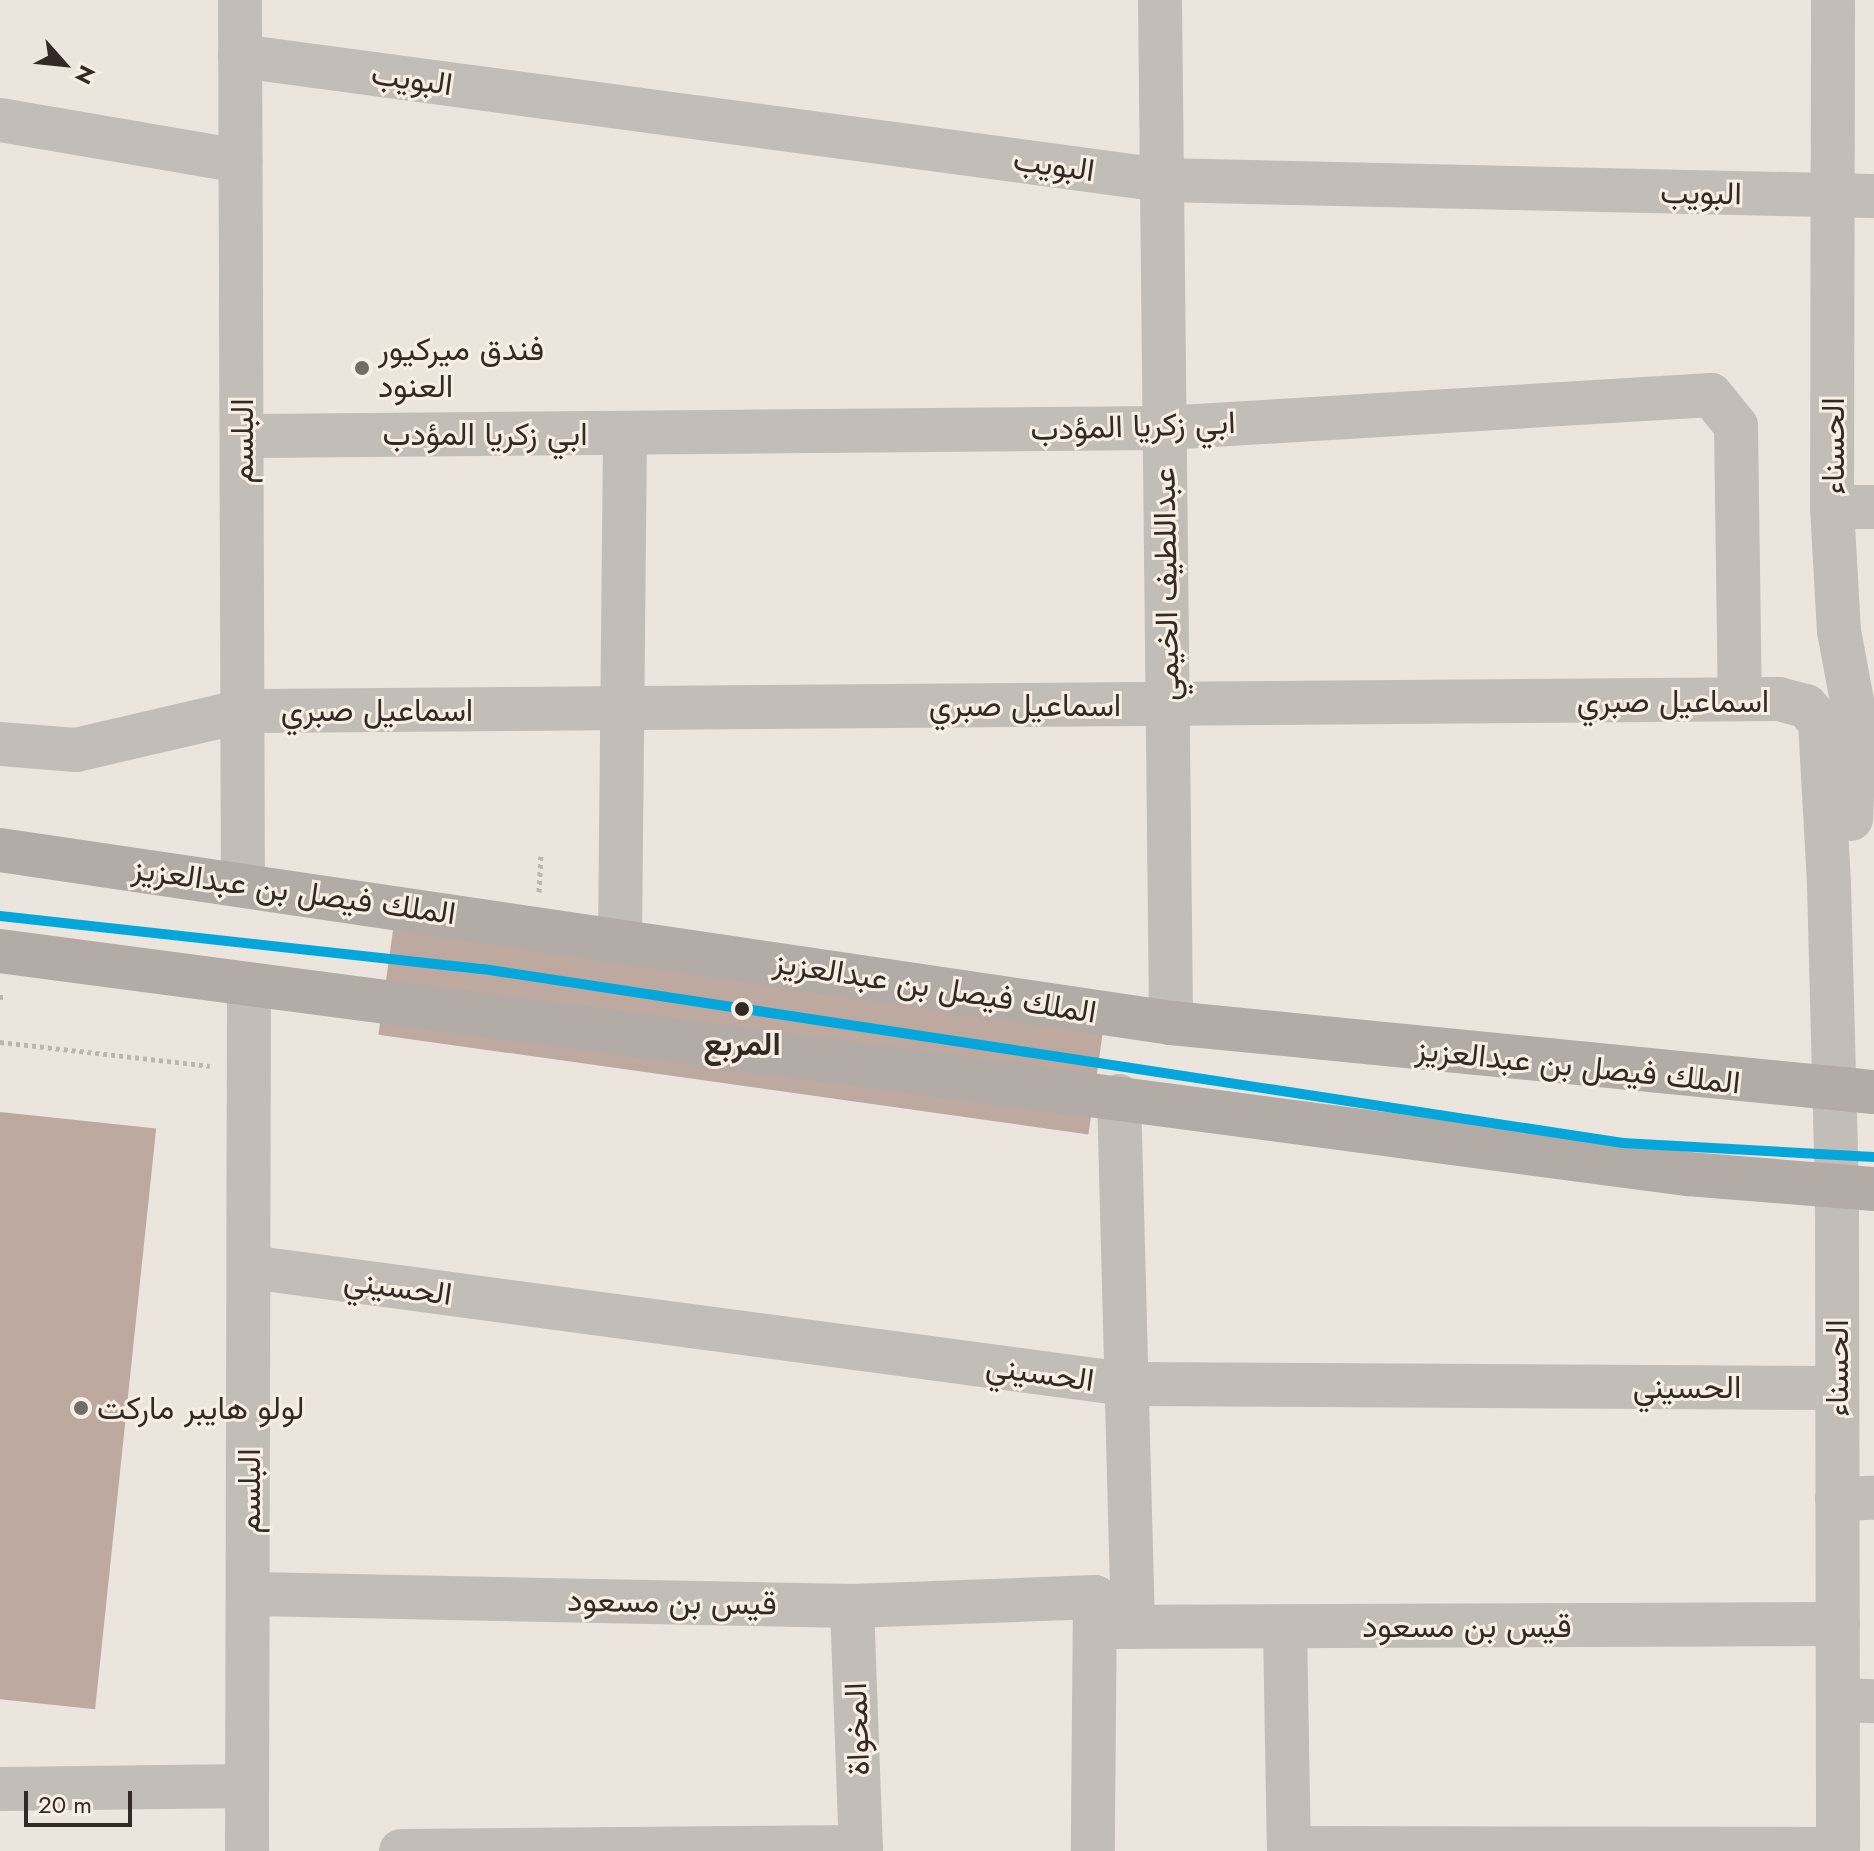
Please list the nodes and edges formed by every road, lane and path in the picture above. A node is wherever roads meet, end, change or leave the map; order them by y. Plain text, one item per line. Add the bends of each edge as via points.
1 (240, 0) edge
2 (1160, 0) edge
3 (1833, 0) edge
4 (240, 56) junction
5 (0, 120) edge
6 (241, 161) junction
7 (1162, 180) junction
8 (1854, 196) edge
9 (1164, 428) junction
10 (625, 433) junction
11 (242, 436) junction
12 (1853, 507) edge
13 (1740, 699) junction
14 (1167, 704) junction
15 (1806, 706) joint
16 (623, 708) junction
17 (244, 711) junction
18 (0, 744) edge
19 (1863, 765) edge
20 (0, 850) edge
21 (243, 883) junction
22 (1829, 885) junction
23 (620, 939) junction
24 (0, 951) edge
25 (249, 987) junction
26 (1171, 1023) junction
27 (0, 1042) edge
28 (249, 1071) junction
29 (1853, 1092) edge
30 (1119, 1096) junction
31 (1856, 1188) edge
32 (249, 1267) junction
33 (1125, 1384) junction
34 (1837, 1388) junction
35 (1856, 1498) edge
36 (248, 1594) junction
37 (852, 1606) junction
38 (1108, 1617) junction
39 (1838, 1624) junction
40 (1285, 1627) junction
41 (1856, 1700) edge
42 (247, 1786) junction
43 (0, 1789) edge
44 (861, 1849) edge
45 (587, 1850) edge
46 (1289, 1850) edge
47 (1838, 1850) edge
48 (247, 1851) edge
49 (401, 1851) edge
50 (1093, 1851) edge

1 - 4 street, البلسم
2 - 7 street, عبداللطيف الخيمي
3 - 8 street, الحسناء
4 - 6 street, البلسم
4 - 7 street, البويب
5 - 6 street
6 - 11 street, البلسم
7 - 8 street, البويب
7 - 9 street, عبداللطيف الخيمي
8 - 12 street, الحسناء
9 - 10 street, ابي زكريا المؤدب
9 - 13 street, ابي زكريا المؤدب via 1711,395 1736,426
9 - 14 street, عبداللطيف الخيمي
10 - 11 street, ابي زكريا المؤدب
10 - 16 street
11 - 17 street, البلسم
12 - 19 street, الحسناء via 1839,631
13 - 14 street, اسماعيل صبري
13 - 15 street, اسماعيل صبري
14 - 16 street, اسماعيل صبري
14 - 26 street, عبداللطيف الخيمي
15 - 22 street, الحسناء via 1820,722
16 - 17 street, اسماعيل صبري
16 - 23 street
17 - 18 street, اسماعيل صبري via 76,750
17 - 21 street, البلسم
19 - 22 street, الحسناء via 1851,832
20 - 21 main road, الملك فيصل بن عبدالعزيز
21 - 23 main road, الملك فيصل بن عبدالعزيز
22 - 29 street, الحسناء
23 - 26 main road, الملك فيصل بن عبدالعزيز
24 - 25 main road
25 - 28 street, البلسم
25 - 30 main road
26 - 29 main road, الملك فيصل بن عبدالعزيز
27 - 28 path
28 - 32 street, البلسم
29 - 31 street, الحسناء
30 - 31 main road via 1688,1174
30 - 33 street
31 - 34 street, الحسناء
32 - 33 street, الحسيني
32 - 36 street, البلسم
33 - 34 street, الحسيني
33 - 38 street
34 - 35 street, الحسناء
35 - 39 street, الحسناء
36 - 37 street, قيس بن مسعود
36 - 42 street, البلسم
37 - 38 street, قيس بن مسعود
37 - 44 street, المخواة
38 - 40 street, قيس بن مسعود
38 - 50 street
39 - 40 street, قيس بن مسعود
39 - 41 street, الحسناء
40 - 46 street
41 - 47 street, الحسناء
42 - 43 street
42 - 48 street, البلسم
44 - 45 street
45 - 49 street
46 - 47 street

